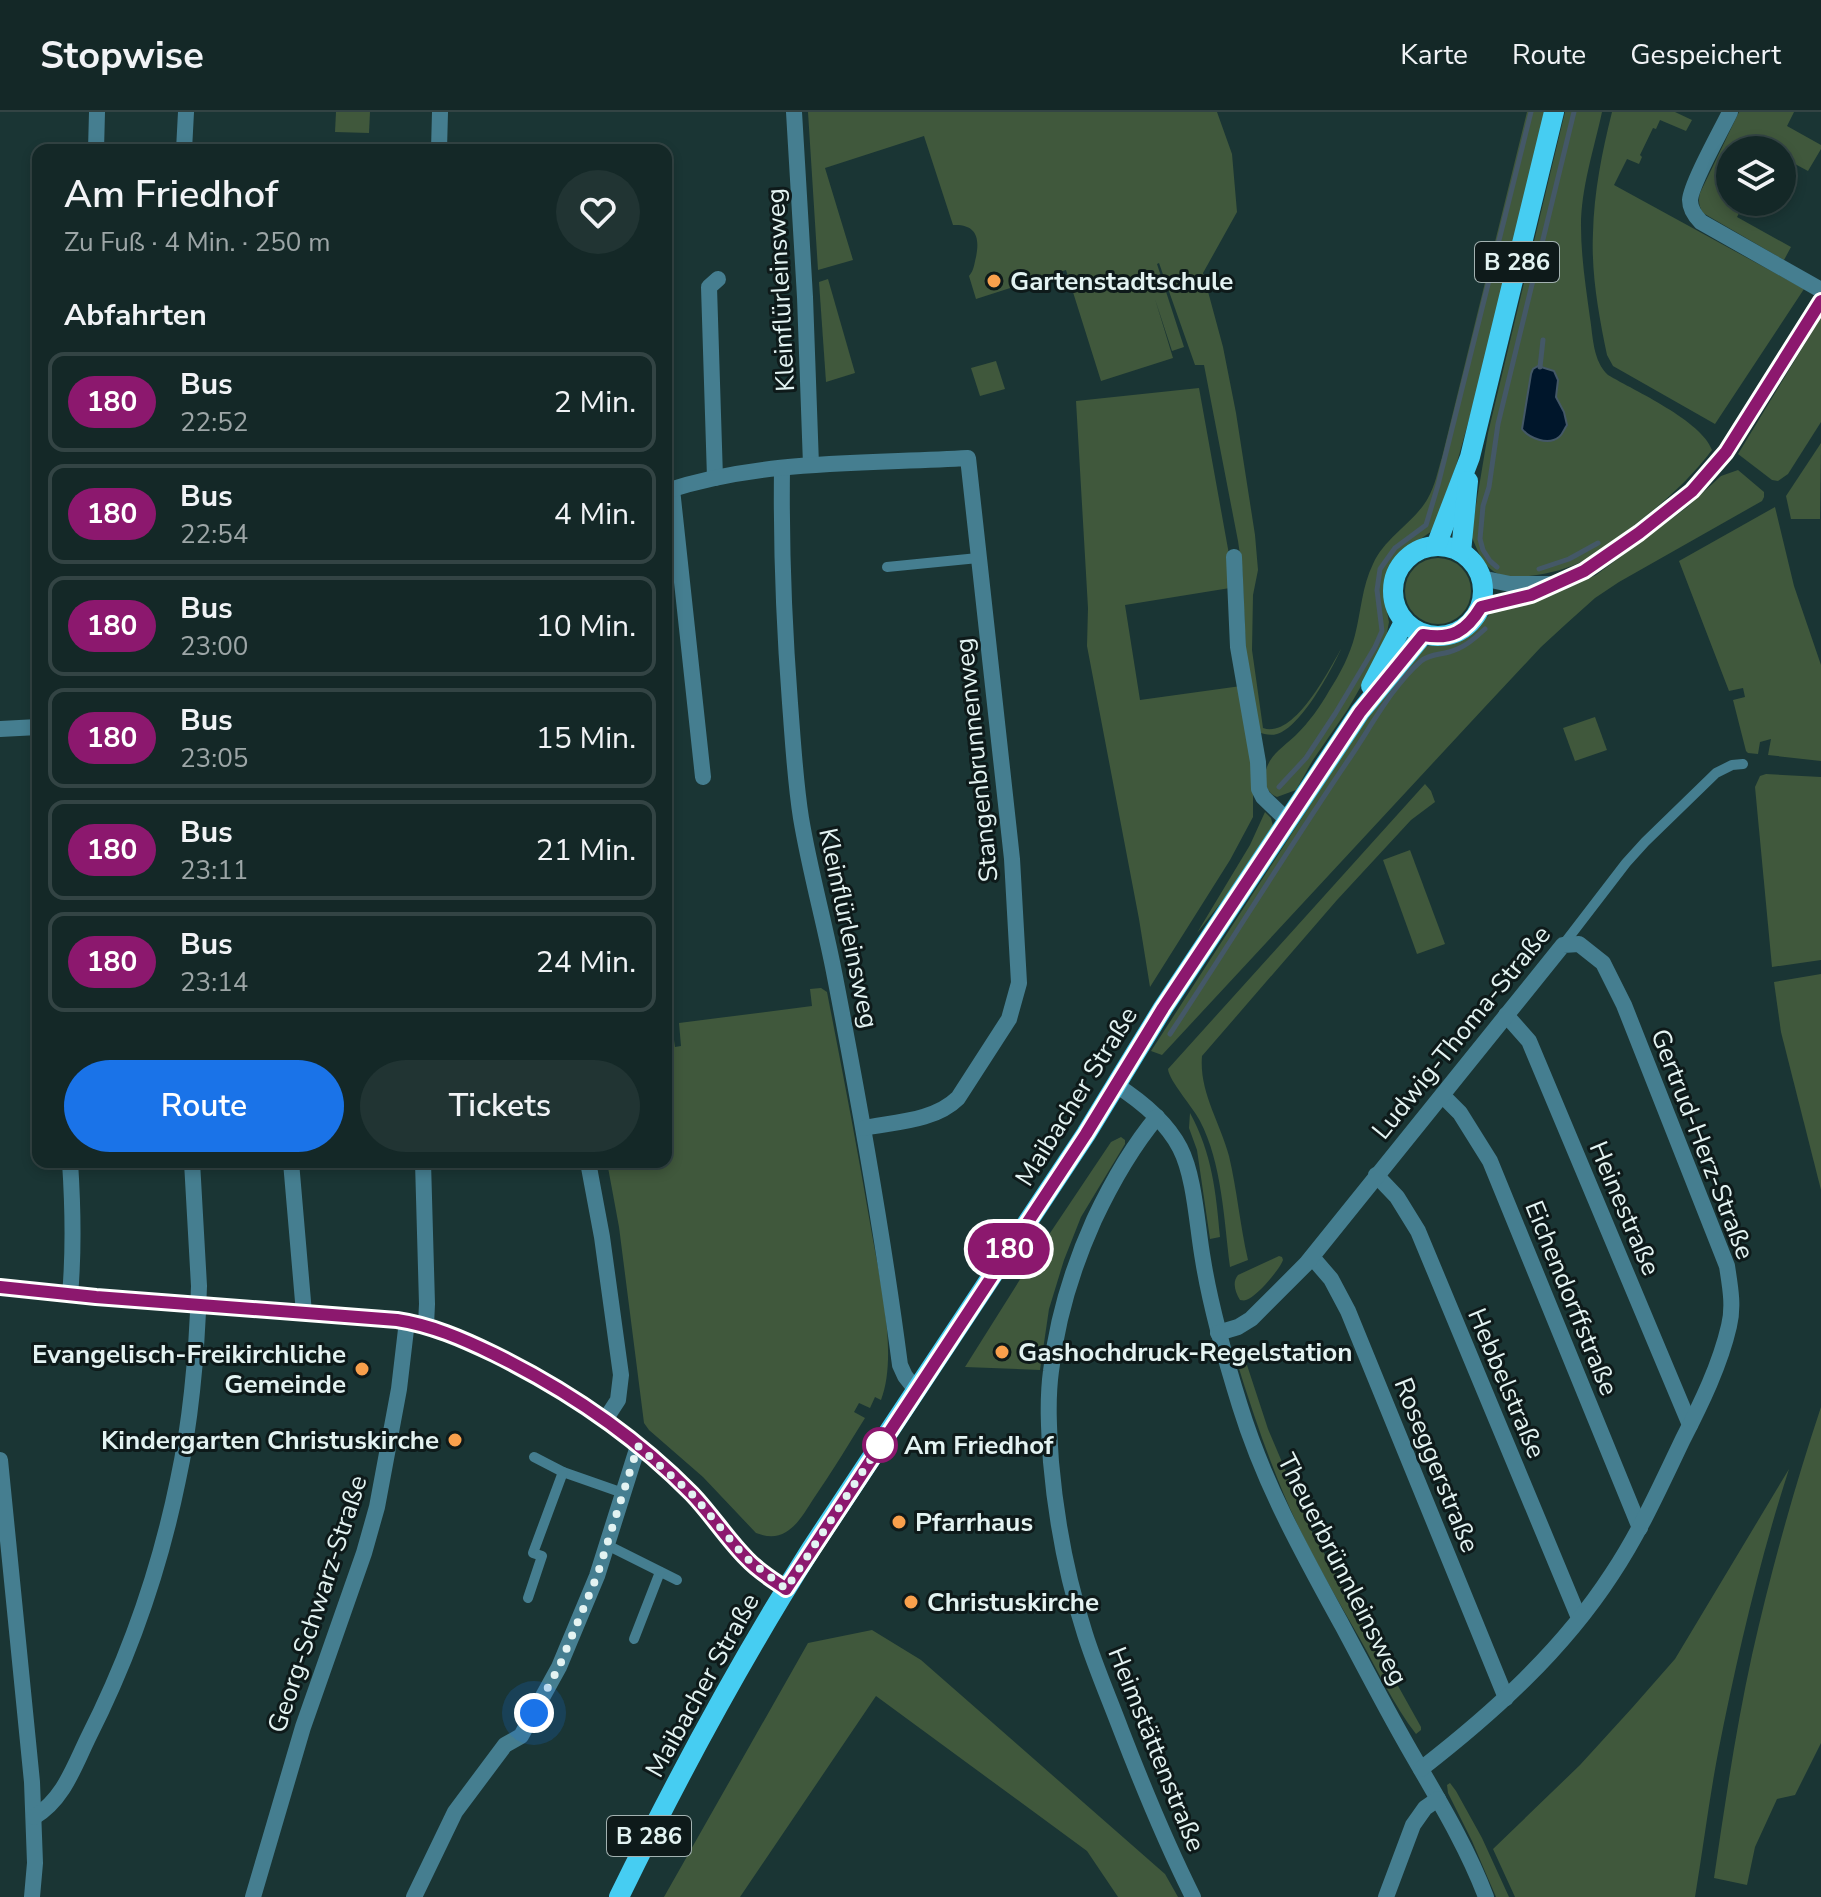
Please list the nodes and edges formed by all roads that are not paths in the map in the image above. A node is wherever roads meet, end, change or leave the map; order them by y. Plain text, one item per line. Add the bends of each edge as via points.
1 (97, 112) edge
2 (186, 112) edge
3 (440, 112) edge
4 (794, 112) edge
5 (1554, 112) edge
6 (1730, 112) edge
7 (96, 144) edge
8 (184, 144) edge
9 (439, 144) edge
10 (718, 279) dead end
11 (1821, 290) edge
12 (1821, 301) edge
13 (1470, 457) junction
14 (811, 465) junction
15 (782, 468) junction
16 (715, 478) junction
17 (672, 489) edge
18 (672, 515) edge
19 (1436, 546) junction
20 (1461, 552) junction
21 (1234, 557) dead end
22 (978, 558) junction
23 (887, 567) dead end
24 (1481, 578) junction
25 (1558, 583) junction
26 (1481, 607) junction
27 (1404, 622) junction
28 (1423, 635) junction
29 (1360, 712) junction
30 (32, 727) edge
31 (0, 729) edge
32 (1743, 764) dead end
33 (703, 777) dead end
34 (1288, 821) junction
35 (1563, 945) junction
36 (1506, 1015) junction
37 (1116, 1085) junction
38 (1443, 1096) junction
39 (1157, 1117) junction
40 (864, 1128) junction
41 (70, 1168) edge
42 (192, 1168) edge
43 (292, 1168) edge
44 (423, 1168) edge
45 (589, 1168) edge
46 (1376, 1175) junction
47 (1312, 1257) junction
48 (0, 1287) edge
49 (70, 1295) junction
50 (199, 1305) junction
51 (304, 1313) junction
52 (407, 1321) junction
53 (426, 1325) junction
54 (1218, 1333) junction
55 (916, 1390) junction
56 (605, 1420) junction
57 (1690, 1425) junction
58 (638, 1446) junction
59 (534, 1457) dead end
60 (0, 1460) edge
61 (563, 1472) junction
62 (623, 1493) junction
63 (1640, 1528) junction
64 (607, 1545) junction
65 (660, 1572) junction
66 (677, 1580) dead end
67 (786, 1589) junction
68 (528, 1598) dead end
69 (1579, 1618) junction
70 (634, 1639) dead end
71 (1506, 1698) junction
72 (1421, 1769) junction
73 (1438, 1799) junction
74 (34, 1817) junction
75 (32, 1897) edge
76 (253, 1897) edge
77 (414, 1897) edge
78 (619, 1897) edge
79 (1193, 1897) edge
80 (1386, 1897) edge
81 (1486, 1897) edge

1 - 7 street
2 - 8 street
3 - 9 street
4 - 14 street, Kleinflürleinsweg
5 - 13 main road, B 286
6 - 11 street via 1692,192 1695,216
10 - 16 street via 709,287
12 - 25 street via 1710,472 1626,542
13 - 19 main road, B 286
13 - 20 main road, B 286
14 - 15 street
14 - 22 street, Stangenbrunnenweg via 968,458
15 - 16 street
15 - 40 street, Kleinflürleinsweg via 783,618 801,817
16 - 17 street
18 - 33 street
19 - 20 main road
19 - 27 main road via 1409,556 1393,581 1392,596
20 - 24 main road
21 - 34 street via 1238,647 1259,789
22 - 23 lane
22 - 40 street, Stangenbrunnenweg via 1012,859 1019,983 1009,1019 949,1107
24 - 25 street via 1510,584
24 - 26 main road
25 - 26 street
26 - 28 main road via 1474,620 1451,635
27 - 28 main road
27 - 29 main road, Maibacher Straße / B 286
28 - 29 main road, Maibacher Straße / B 286
29 - 34 main road, Maibacher Straße / B 286
30 - 31 street
32 - 35 lane, Ludwig-Thoma-Straße via 1716,773 1645,842
34 - 37 main road, Maibacher Straße / B 286
35 - 36 street, Ludwig-Thoma-Straße
35 - 57 street, Gertrud-Herz-Straße via 1579,944 1603,963 1727,1266 1732,1292 1729,1325
36 - 38 street, Ludwig-Thoma-Straße
36 - 57 street, Heinestraße via 1529,1041
37 - 39 street, Theuerbrünnleinsweg
37 - 55 main road, Maibacher Straße / B 286
38 - 46 street, Ludwig-Thoma-Straße
38 - 63 street, Eichendorffstraße via 1490,1161
39 - 54 street, Theuerbrünnleinsweg via 1185,1160
39 - 79 street, Heimstättenstraße via 1111,1185 1071,1275 1050,1373 1050,1446 1057,1509 1085,1635 1135,1768
40 - 55 street, Kleinflürleinsweg via 900,1365
41 - 49 street
42 - 50 street
43 - 51 street
44 - 53 street
45 - 56 street via 621,1375 618,1400
46 - 47 street, Ludwig-Thoma-Straße
46 - 69 street, Hebbelstraße via 1418,1231
47 - 54 street, Ludwig-Thoma-Straße via 1251,1319
47 - 71 street, Roseggerstraße via 1348,1311
48 - 49 street
49 - 50 street
50 - 51 street
50 - 74 street via 188,1423 166,1533 98,1719 56,1800
51 - 52 street
52 - 53 street
52 - 76 street, Georg-Schwarz-Straße via 377,1507
53 - 56 street via 549,1382
54 - 72 street, Theuerbrünnleinsweg via 1242,1412 1289,1527
55 - 67 main road, Maibacher Straße / B 286
56 - 58 street
57 - 63 street, Gertrud-Herz-Straße
58 - 62 street
58 - 67 street via 694,1496 745,1557
59 - 61 lane
60 - 74 street
61 - 62 lane
61 - 68 lane via 533,1553 542,1556
62 - 64 street
63 - 69 street, Gertrud-Herz-Straße
64 - 65 lane
64 - 77 street via 559,1667 521,1736 505,1745 455,1812
65 - 66 lane
65 - 70 lane
67 - 78 main road, Maibacher Straße / B 286 via 680,1775
69 - 71 street, Gertrud-Herz-Straße
71 - 72 street, Gertrud-Herz-Straße
72 - 73 street, Theuerbrünnleinsweg
73 - 80 street via 1413,1825
73 - 81 street, Theuerbrünnleinsweg
74 - 75 street

